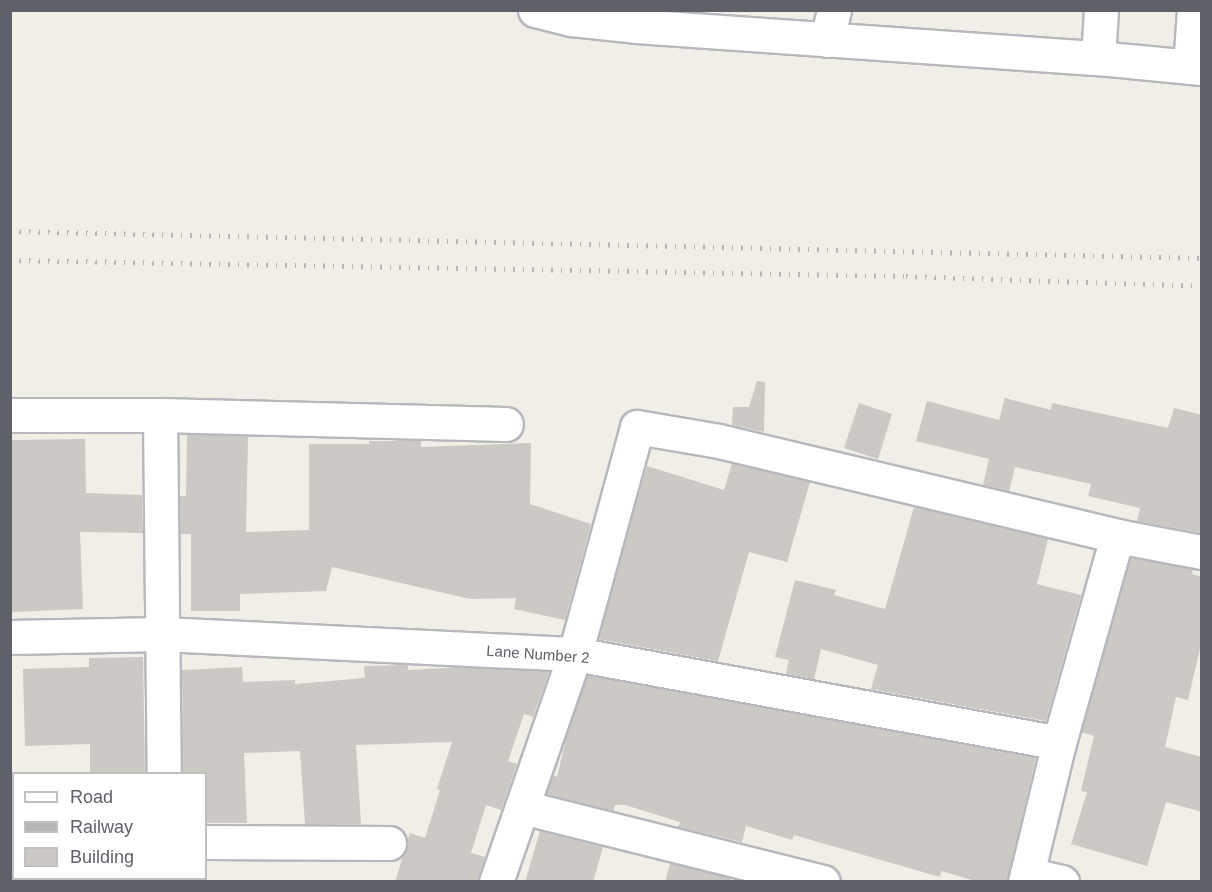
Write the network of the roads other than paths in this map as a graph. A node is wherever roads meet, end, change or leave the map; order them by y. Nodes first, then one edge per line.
1 (535, 10) edge
2 (1101, 10) edge
3 (1194, 10) edge
4 (744, 23) edge
5 (830, 25) edge
6 (1098, 58) junction
7 (1196, 68) edge
8 (10, 415) edge
9 (160, 415) junction
10 (506, 424) dead end
11 (1117, 536) junction
12 (1202, 552) edge
13 (163, 634) junction
14 (10, 636) edge
15 (575, 654) junction
16 (1059, 743) junction
17 (164, 772) edge
18 (522, 807) junction
19 (207, 842) edge
20 (389, 843) dead end
21 (1026, 878) edge
22 (496, 882) edge
23 (823, 882) edge
24 (1062, 882) edge

1 - 4 street
2 - 6 street
3 - 7 street
4 - 5 street
5 - 6 street
6 - 7 street
8 - 9 street
9 - 10 street
9 - 13 street
11 - 12 street
11 - 15 street
11 - 16 street
13 - 14 street, Lane Number 2
13 - 15 street, Lane Number 2
13 - 17 street
15 - 16 street, Lane Number 2
15 - 18 street
16 - 21 street
18 - 22 street
18 - 23 street
19 - 20 street
21 - 24 street

